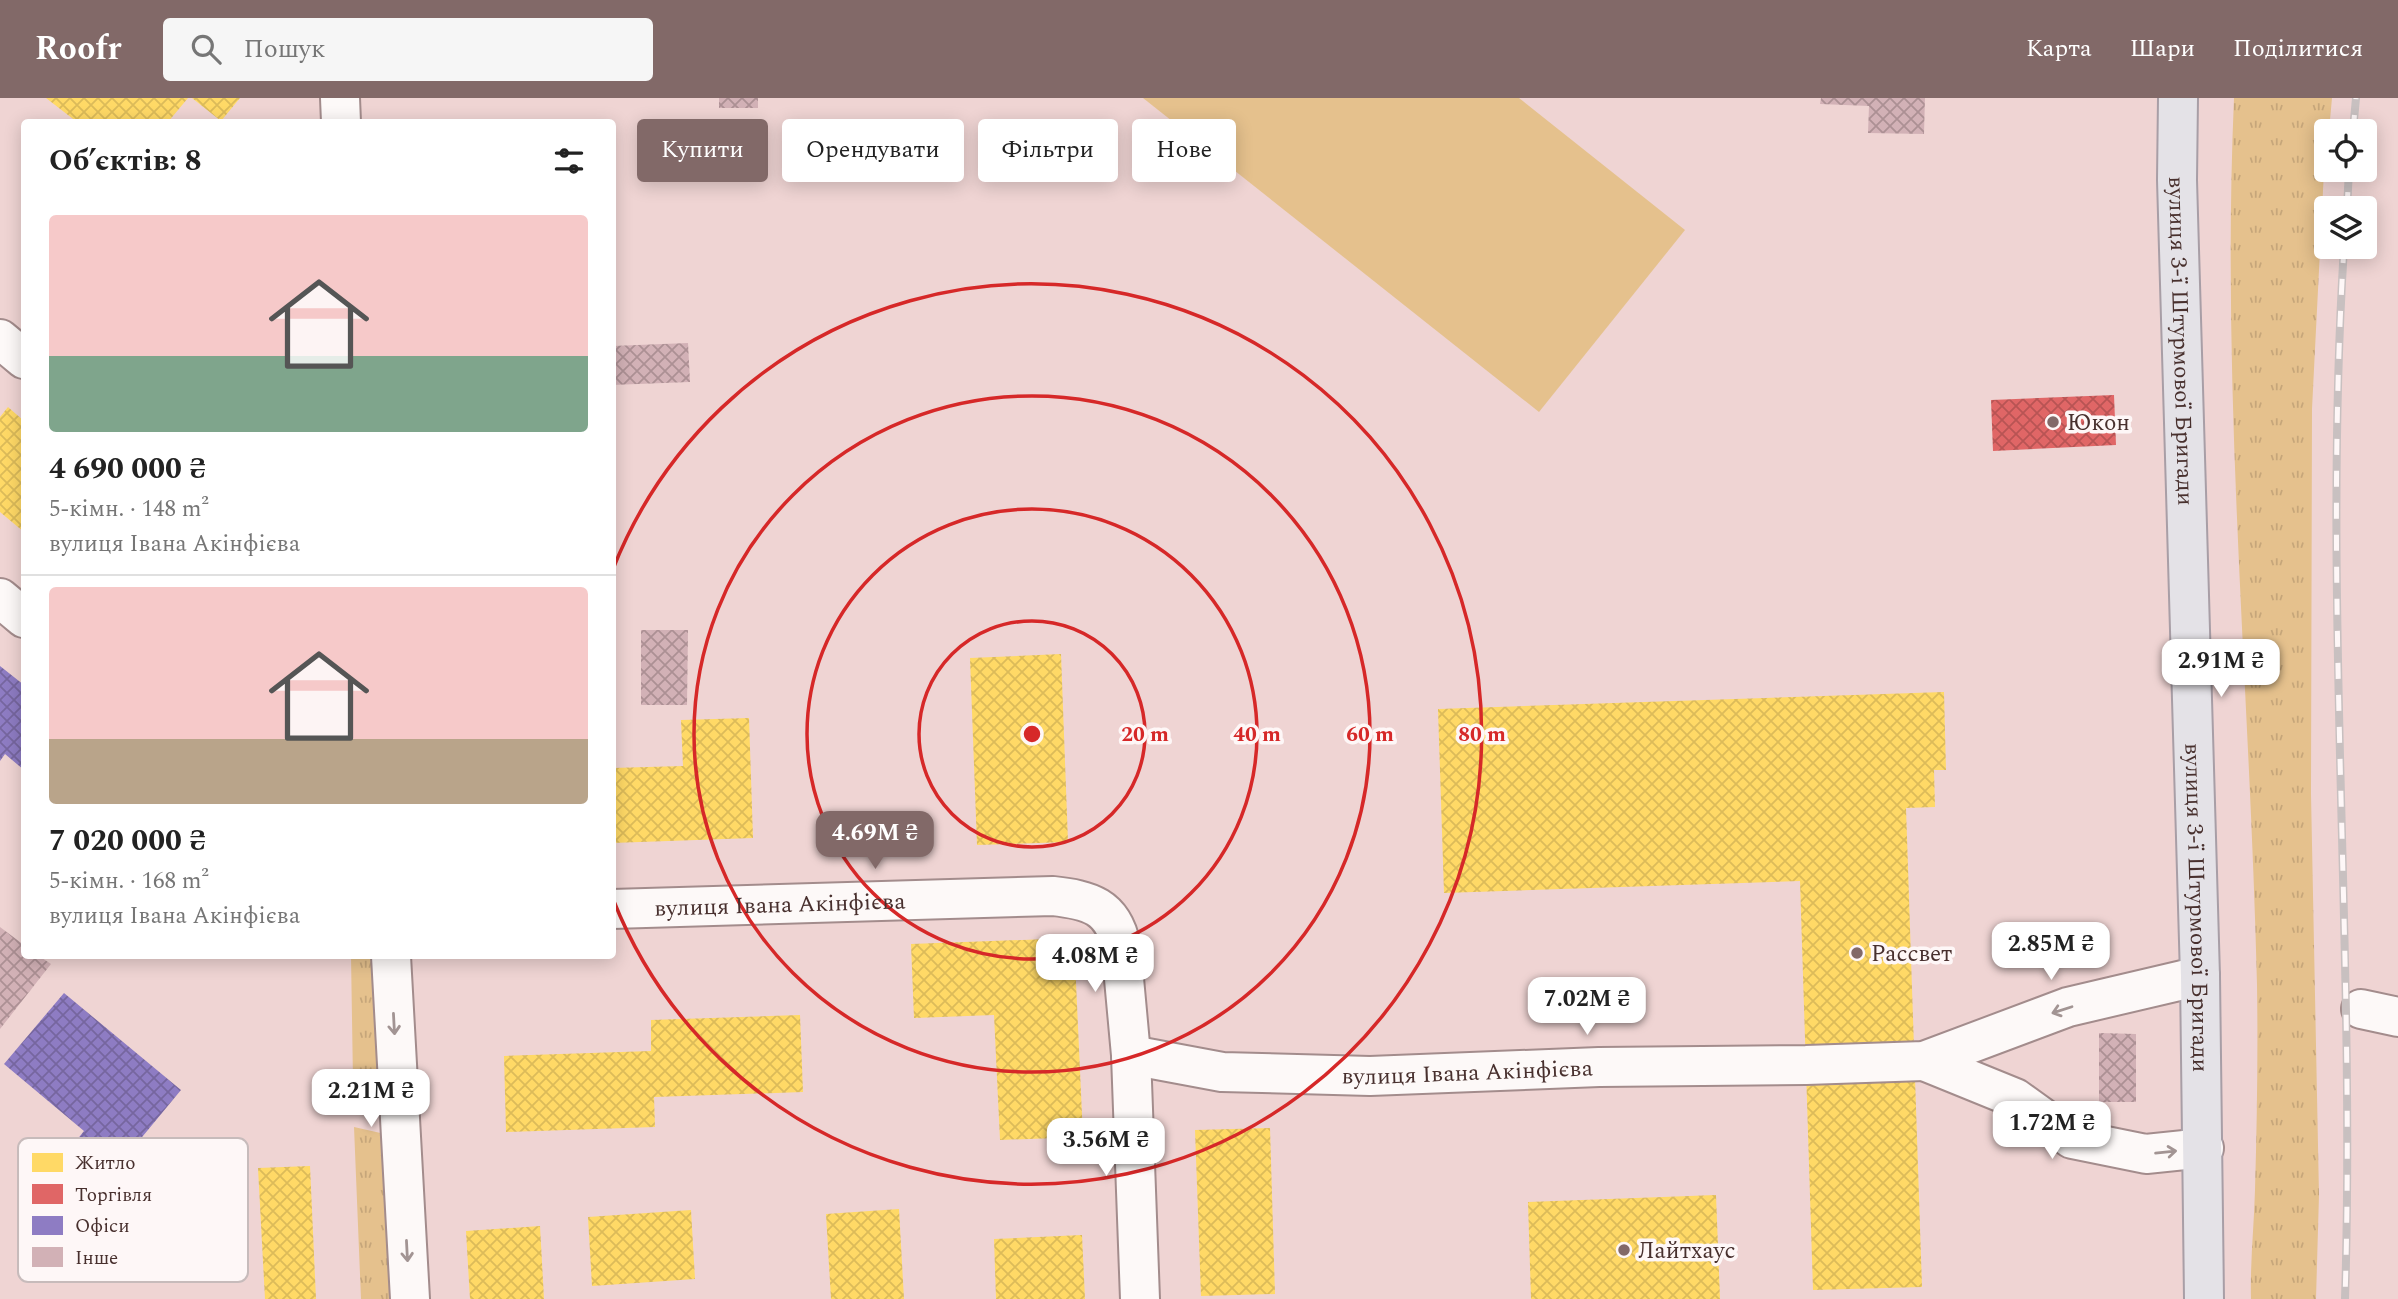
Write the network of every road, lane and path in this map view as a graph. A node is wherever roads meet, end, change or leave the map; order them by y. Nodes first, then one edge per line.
1 (340, 98) edge
2 (2178, 98) edge
3 (341, 119) edge
4 (0, 340) edge
5 (21, 357) edge
6 (0, 598) edge
7 (21, 616) edge
8 (616, 909) edge
9 (391, 959) edge
10 (2200, 976) junction
11 (2361, 1009) dead end
12 (2398, 1017) edge
13 (1130, 1055) junction
14 (1919, 1061) junction
15 (2204, 1148) junction
16 (410, 1299) edge
17 (1140, 1299) edge
18 (2204, 1299) edge

1 - 3 street
2 - 10 main road, вулиця 3-ї Штурмової Бригади
4 - 5 street
6 - 7 street
8 - 13 street, вулиця Івана Акінфієва
9 -> 16 street
10 -> 14 street
10 - 15 main road, вулиця 3-ї Штурмової Бригади
11 - 12 street
13 - 14 street, вулиця Івана Акінфієва
13 - 17 street
14 -> 15 street
15 - 18 main road, вулиця 3-ї Штурмової Бригади

